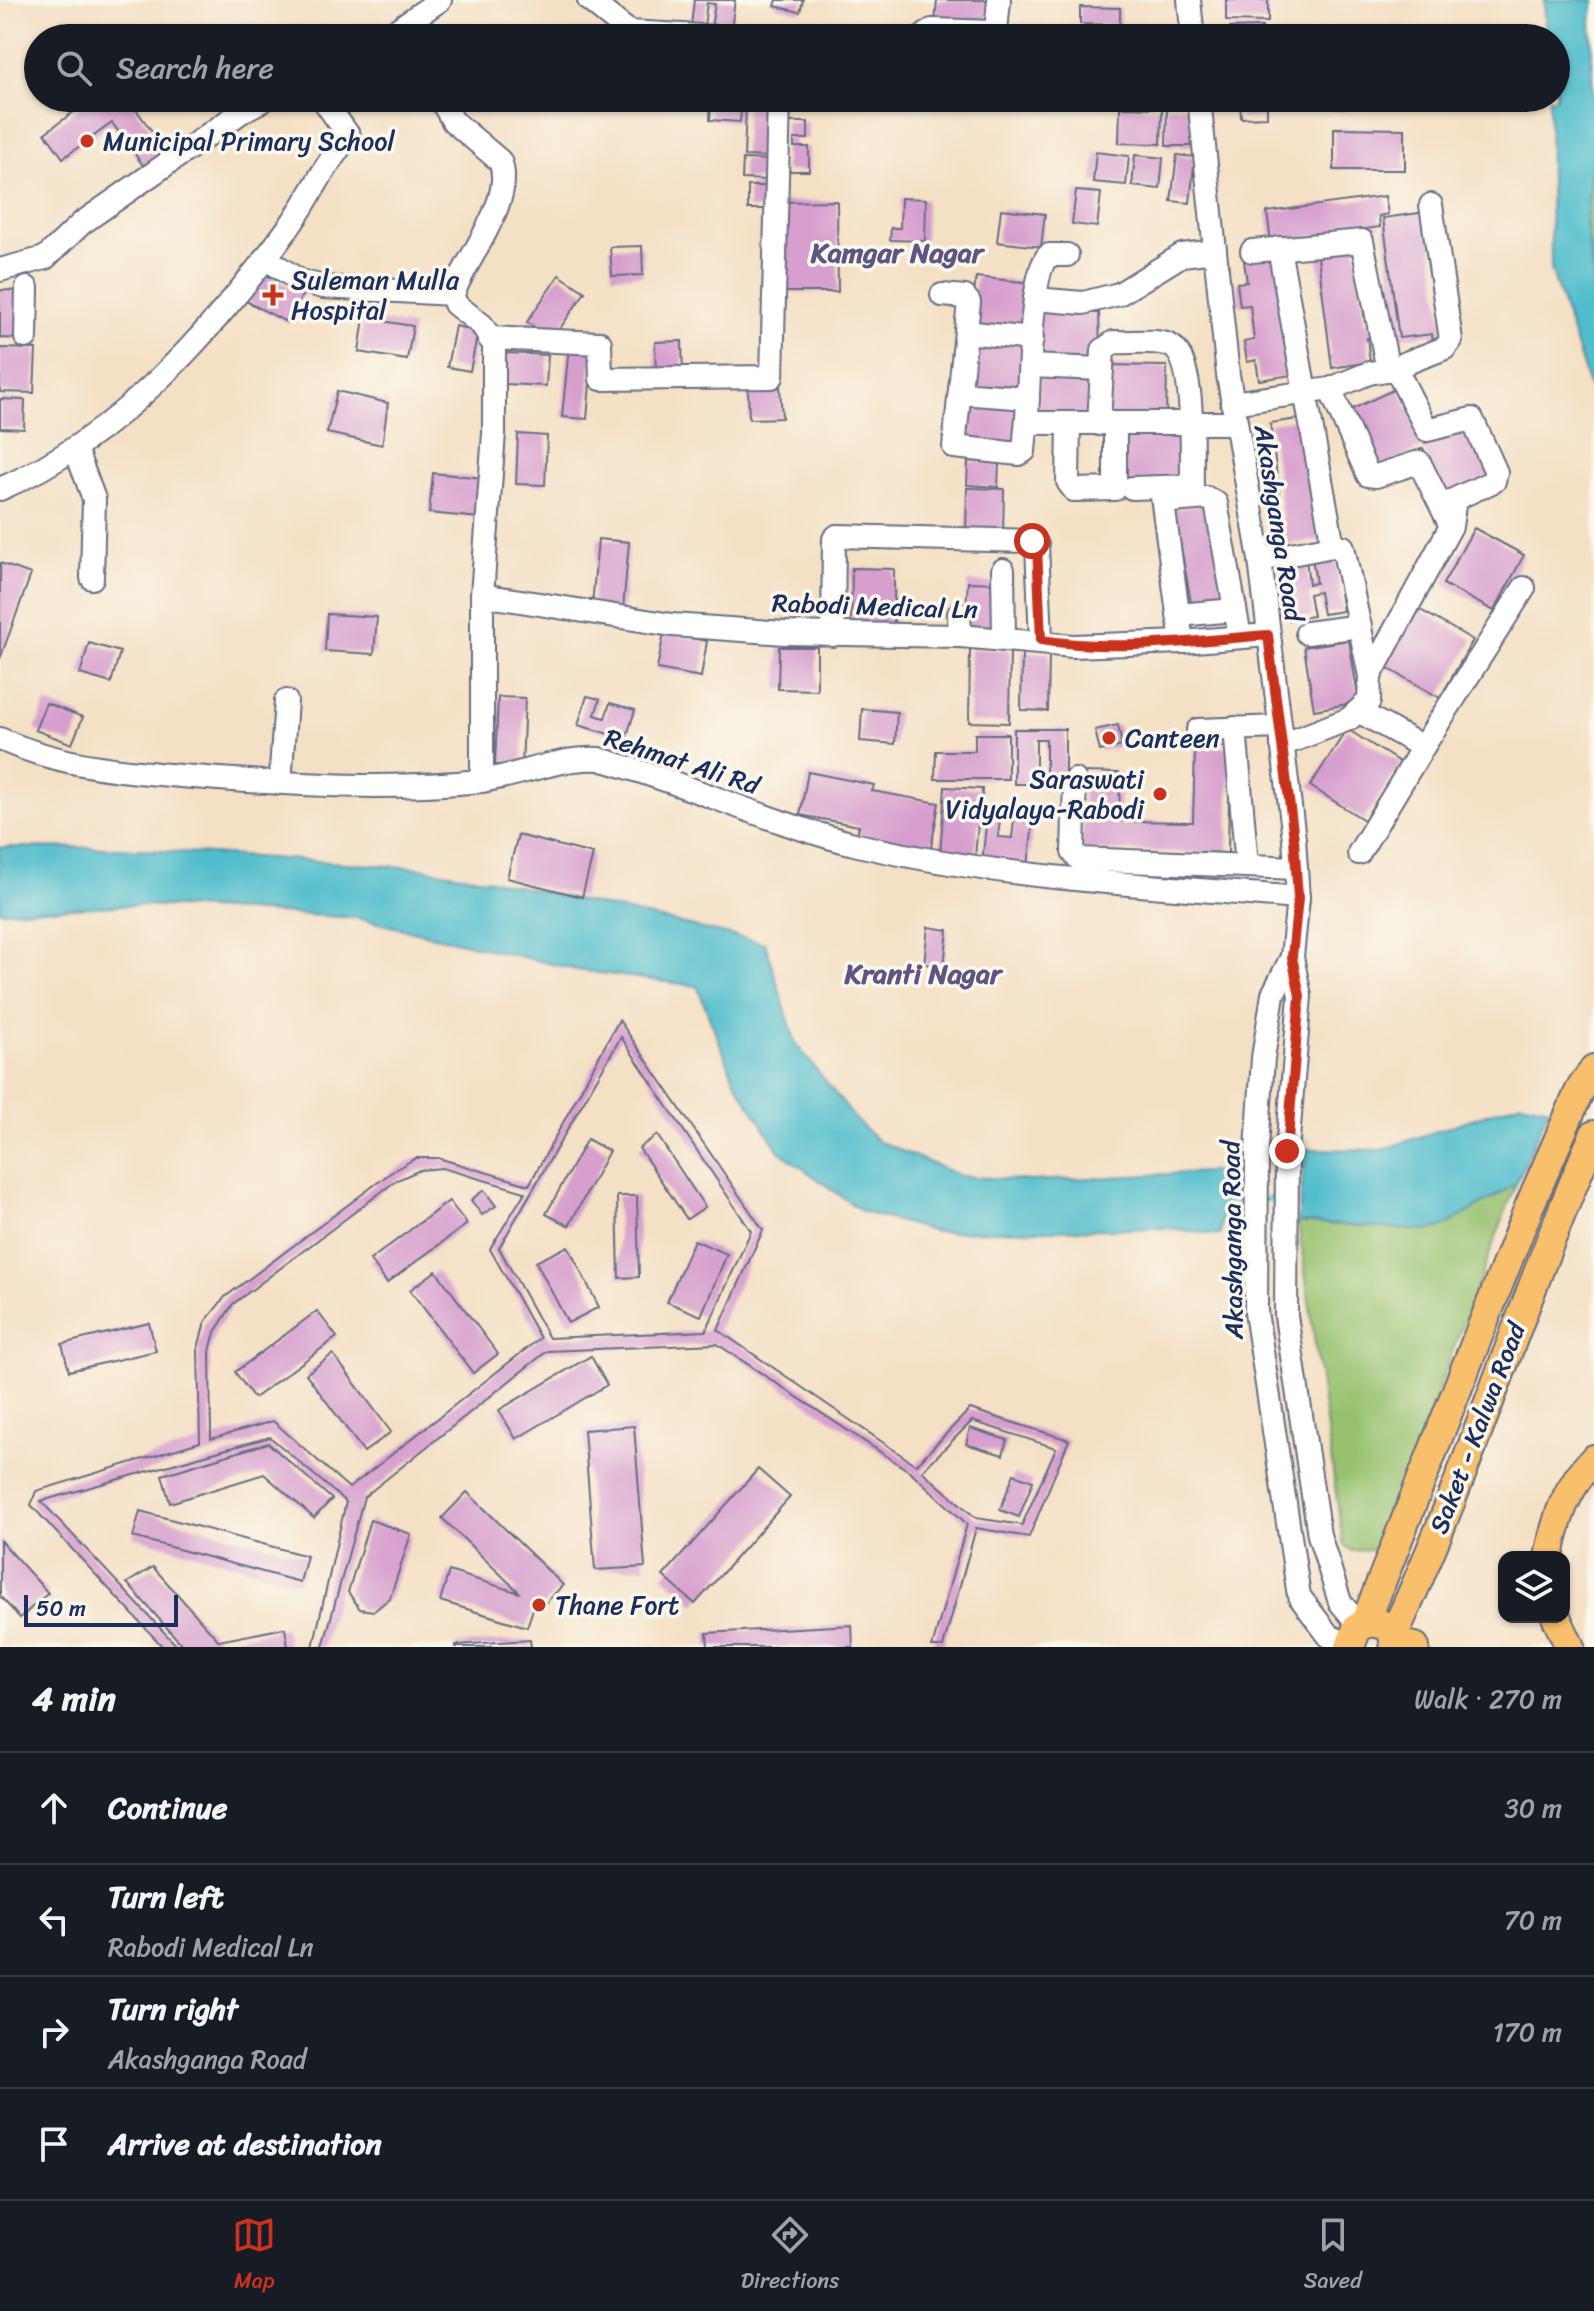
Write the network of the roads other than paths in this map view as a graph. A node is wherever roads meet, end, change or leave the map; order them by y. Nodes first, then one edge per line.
1 (440, 0) edge
2 (589, 0) edge
3 (999, 0) edge
4 (1189, 0) edge
5 (410, 24) edge
6 (619, 24) edge
7 (997, 24) edge
8 (1192, 24) edge
9 (241, 112) edge
10 (332, 112) edge
11 (448, 112) edge
12 (779, 112) edge
13 (1200, 112) edge
14 (1431, 205) dead end
15 (1279, 248) junction
16 (1215, 251) junction
17 (1252, 251) dead end
18 (1067, 255) dead end
19 (265, 258) junction
20 (0, 270) edge
21 (27, 288) dead end
22 (453, 294) junction
23 (942, 295) dead end
24 (1035, 299) junction
25 (966, 332) junction
26 (26, 337) dead end
27 (489, 338) junction
28 (1032, 339) junction
29 (1030, 366) junction
30 (1102, 369) junction
31 (1392, 369) junction
32 (1330, 389) junction
33 (960, 393) junction
34 (1306, 393) junction
35 (1028, 407) junction
36 (1234, 413) junction
37 (1069, 423) junction
38 (1107, 424) junction
39 (1190, 424) junction
40 (75, 448) junction
41 (1132, 488) dead end
42 (0, 489) edge
43 (1162, 495) junction
44 (1451, 526) junction
45 (1333, 546) junction
46 (1260, 560) junction
47 (1003, 570) dead end
48 (92, 578) dead end
49 (1524, 588) dead end
50 (482, 595) junction
51 (1235, 610) junction
52 (1178, 615) junction
53 (1360, 626) junction
54 (1307, 633) dead end
55 (833, 635) junction
56 (1268, 635) junction
57 (1240, 637) junction
58 (1004, 638) junction
59 (1041, 640) junction
60 (1182, 642) junction
61 (1370, 676) junction
62 (286, 701) dead end
63 (1358, 711) junction
64 (1235, 728) junction
65 (1198, 730) dead end
66 (1281, 736) junction
67 (0, 739) edge
68 (1423, 747) junction
69 (1075, 780) dead end
70 (482, 781) junction
71 (280, 783) junction
72 (1359, 853) dead end
73 (1247, 866) junction
74 (1296, 868) junction
75 (1298, 898) junction
76 (1292, 957) junction
77 (1587, 1080) edge
78 (1594, 1135) edge
79 (1594, 1459) edge
80 (1550, 1551) edge
81 (1559, 1623) edge
82 (1356, 1635) edge
83 (1399, 1643) edge
84 (1570, 1647) edge

1 - 5 street
2 - 6 street
3 - 7 street
4 - 8 street
9 - 20 street
10 - 19 street
11 - 22 street
12 - 27 street
13 - 16 street, Akashganga Road
14 - 31 street
15 - 17 street
15 - 31 street
15 - 34 street
16 - 24 street
16 - 36 street, Akashganga Road
18 - 24 street
19 - 22 street
19 - 40 street
21 - 26 street
22 - 27 street
23 - 25 street
24 - 28 street
25 - 28 street
25 - 33 street
27 - 50 street
28 - 29 street
29 - 30 street
29 - 35 street
30 - 38 street
30 - 39 street
31 - 32 street
31 - 44 street
32 - 34 street
32 - 44 street
33 - 35 street
33 - 35 street
34 - 36 street
34 - 45 street
35 - 37 street
36 - 39 street
36 - 46 street, Akashganga Road
37 - 38 street
37 - 38 street
38 - 39 street
39 - 43 street
40 - 42 street
40 - 48 street
41 - 43 street
43 - 51 street
43 - 52 street
44 - 61 street
45 - 46 street
45 - 53 street
46 - 56 street, Akashganga Road
47 - 58 street
49 - 68 street
50 - 55 street, Rabodi Medical Ln
50 - 70 street
51 - 52 street
51 - 57 street
52 - 60 street
53 - 54 street
53 - 61 street
55 - 58 street, Rabodi Medical Ln
55 - 59 street
56 - 57 street, Rabodi Medical Ln
56 - 66 street, Akashganga Road
57 - 60 street, Rabodi Medical Ln
58 - 59 street, Rabodi Medical Ln
59 - 60 street, Rabodi Medical Ln
61 - 63 street
62 - 71 street
63 - 66 street
63 - 68 street
64 - 65 street
64 - 66 street
64 - 73 street
66 - 74 street, Akashganga Road
67 - 71 street, Rehmat Ali Rd
68 - 72 street
69 - 73 street
70 - 71 street, Rehmat Ali Rd
70 - 75 street, Rehmat Ali Rd
73 - 74 street
74 - 75 street, Akashganga Road
75 - 76 street, Akashganga Road
76 - 82 street, Akashganga Road
76 - 82 street, Akashganga Road
77 - 82 main road, Saket - Kalwa Road
78 - 83 main road, Saket - Kalwa Road
79 - 80 main road
81 - 84 main road
82 - 83 main road

